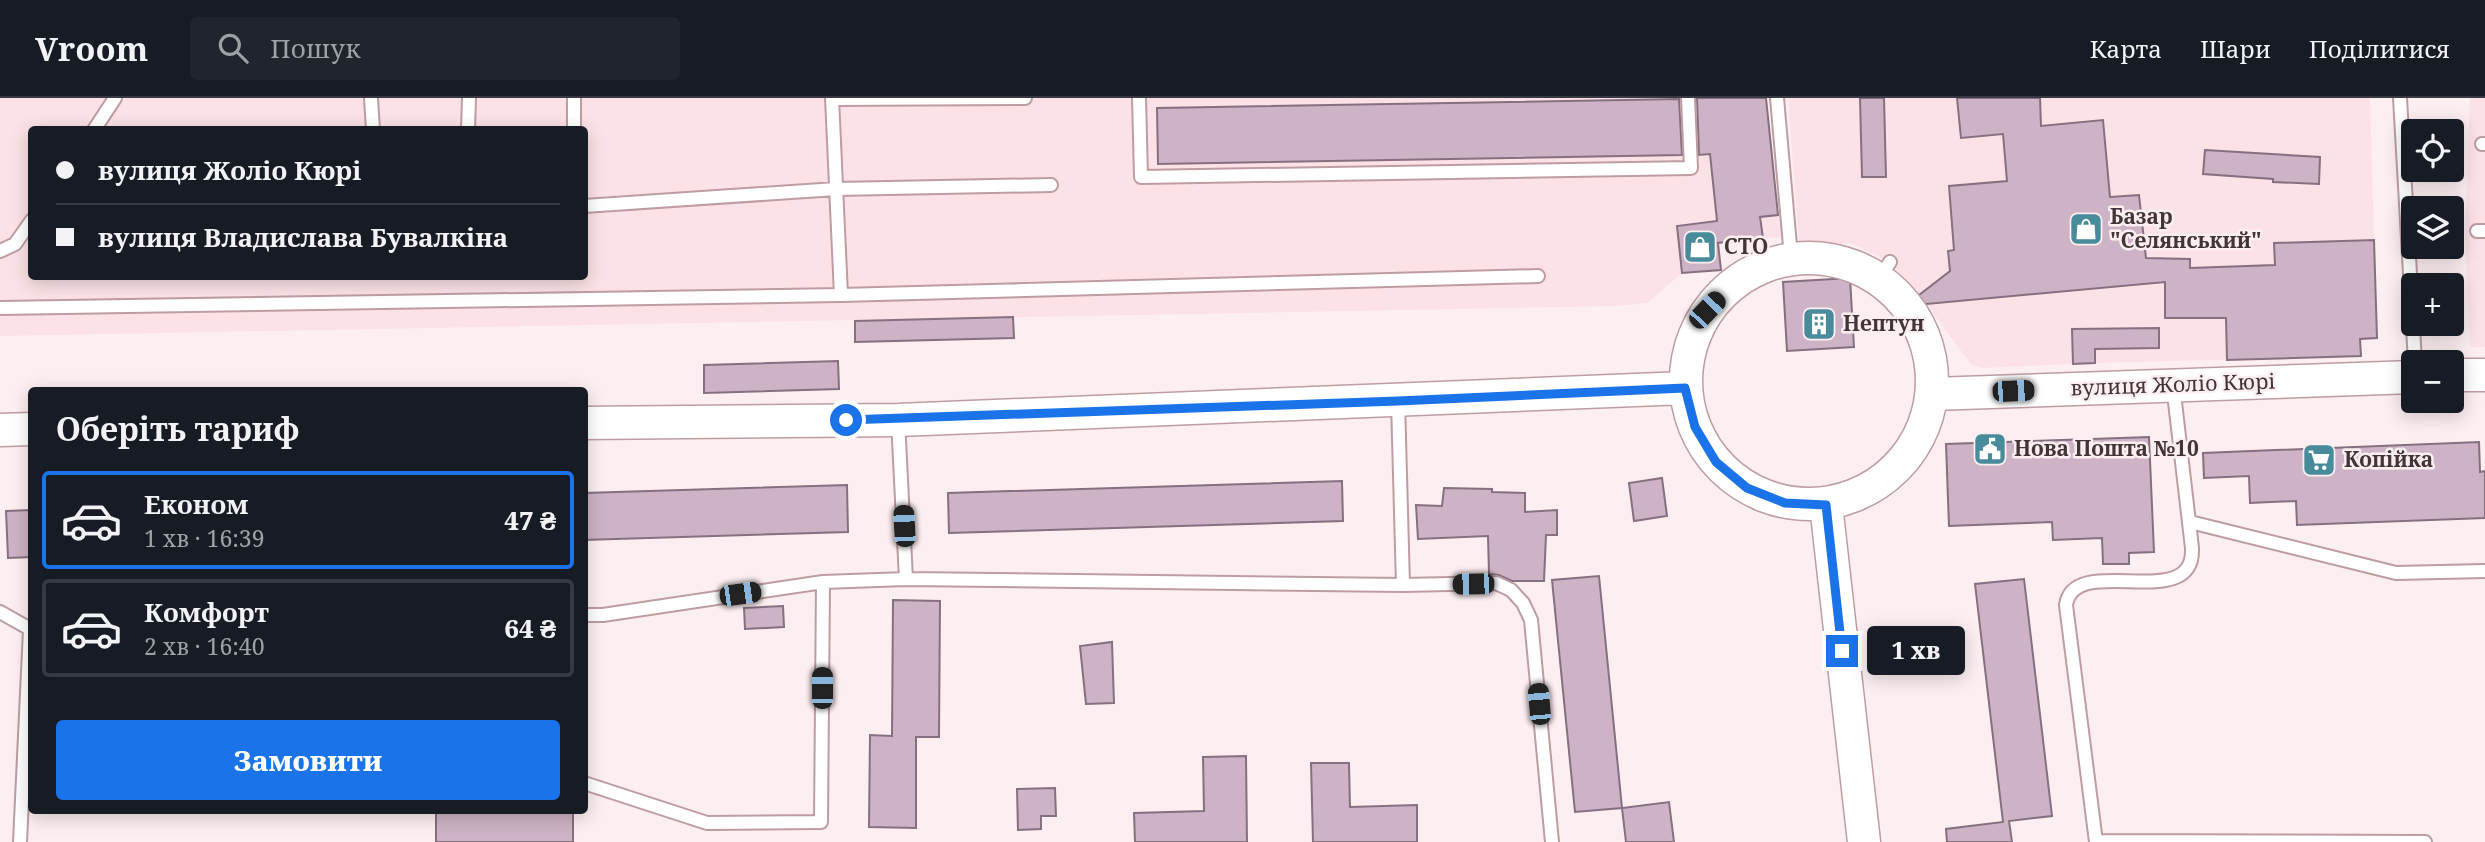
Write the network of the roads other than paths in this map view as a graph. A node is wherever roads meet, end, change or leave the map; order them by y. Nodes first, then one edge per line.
1 (116, 98) edge
2 (370, 98) edge
3 (469, 98) edge
4 (574, 98) edge
5 (1025, 98) edge
6 (1139, 98) edge
7 (1688, 98) edge
8 (1777, 98) edge
9 (2400, 98) edge
10 (832, 99) edge
11 (97, 126) edge
12 (373, 126) edge
13 (468, 126) edge
14 (574, 126) edge
15 (1051, 185) dead end
16 (836, 189) junction
17 (588, 206) edge
18 (28, 226) edge
19 (0, 251) edge
20 (1791, 257) junction
21 (1538, 276) dead end
22 (841, 295) junction
23 (0, 308) edge
24 (2415, 350) edge
25 (2485, 374) edge
26 (2464, 375) edge
27 (2401, 377) edge
28 (2173, 385) junction
29 (1685, 388) junction
30 (1933, 394) junction
31 (1398, 401) junction
32 (898, 420) junction
33 (588, 423) edge
34 (28, 429) edge
35 (0, 430) edge
36 (1826, 505) junction
37 (2190, 522) junction
38 (2485, 571) edge
39 (906, 579) junction
40 (823, 582) junction
41 (1403, 585) junction
42 (0, 612) edge
43 (588, 615) edge
44 (28, 628) edge
45 (28, 688) edge
46 (588, 784) edge
47 (2096, 841) edge
48 (20, 842) edge
49 (1552, 842) edge
50 (1864, 842) edge
51 (2425, 842) edge

1 - 11 lane
2 - 12 lane
3 - 13 lane
4 - 14 lane
5 - 10 lane
6 - 7 lane
8 - 20 lane
9 - 24 lane
10 - 16 lane
15 - 16 lane
16 - 17 lane
16 - 22 lane
18 - 19 lane
20 - 29 street
20 - 30 street
21 - 22 lane
22 - 23 lane
25 - 26 street
27 - 28 street, вулиця Жоліо Кюрі
28 - 30 street, вулиця Жоліо Кюрі
28 - 37 lane
29 - 31 street
29 - 36 street
30 - 36 street
31 - 32 street
31 - 41 lane
32 - 33 street
32 - 39 lane
34 - 35 street
36 - 50 street
37 - 38 lane
37 - 47 lane
39 - 40 lane
39 - 41 lane
40 - 43 lane
40 - 46 lane
41 - 49 lane
42 - 44 lane
45 - 48 lane
47 - 51 lane

